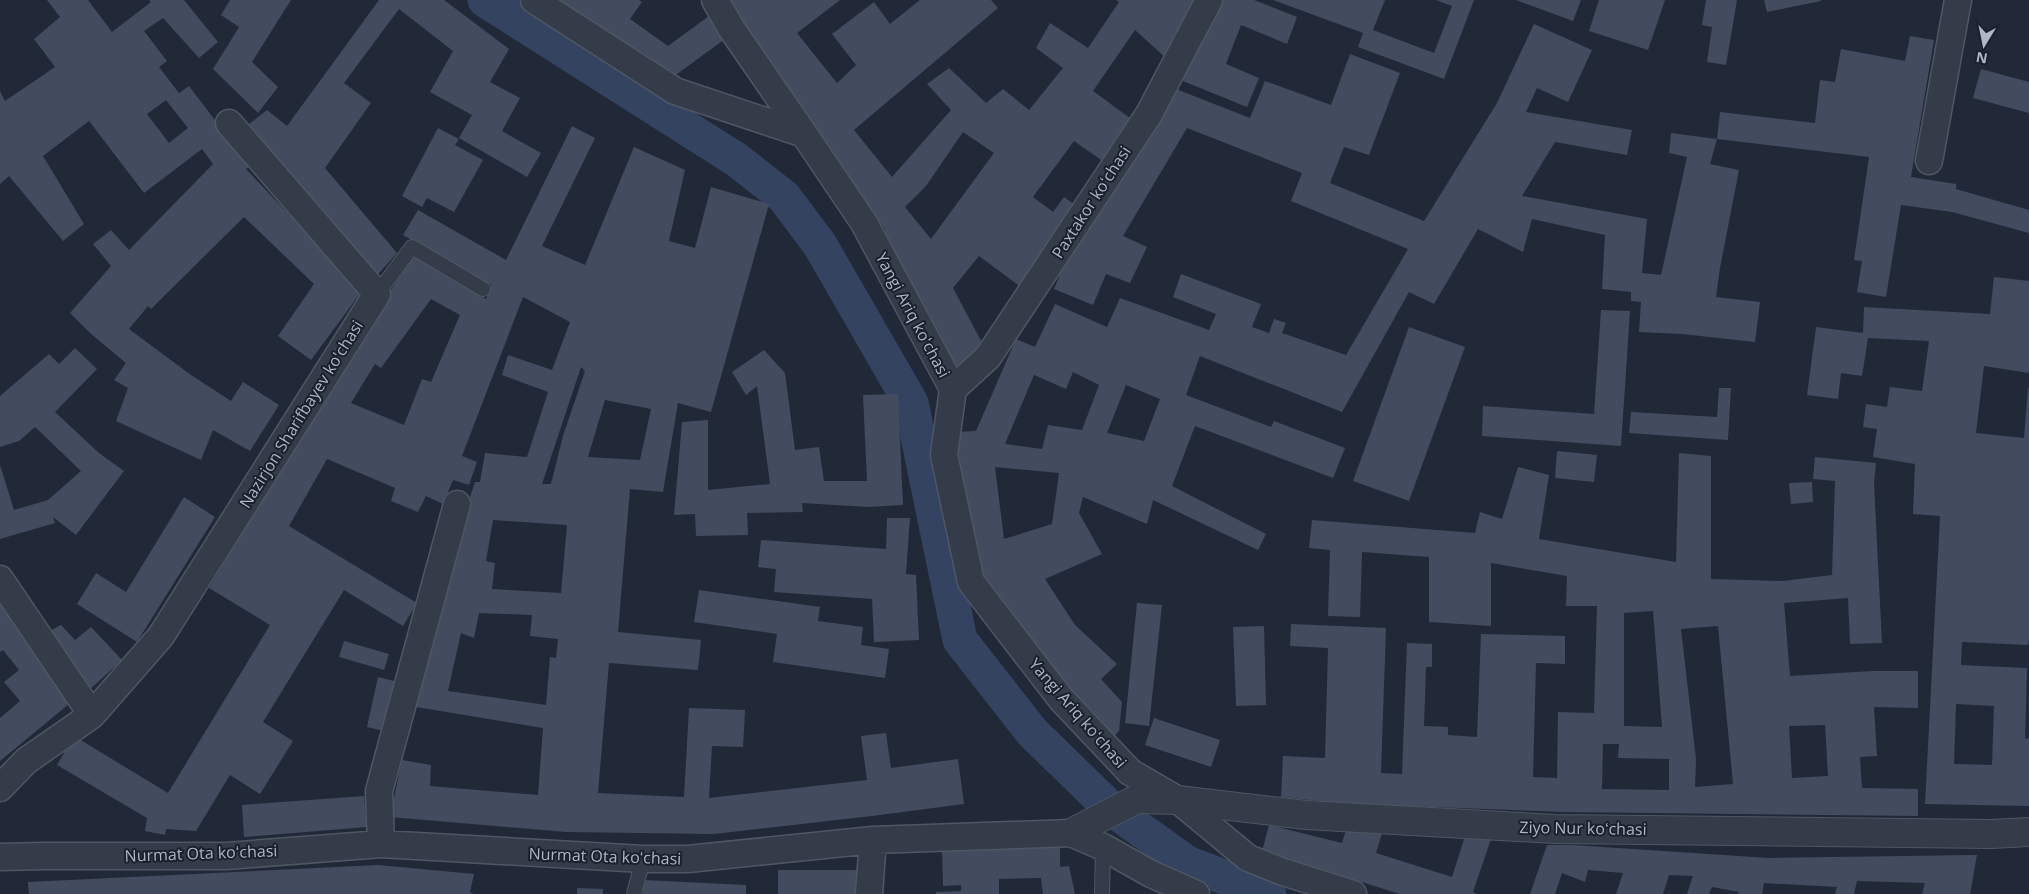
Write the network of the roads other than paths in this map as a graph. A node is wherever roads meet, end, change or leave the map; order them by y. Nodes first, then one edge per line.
1 (534, 0) edge
2 (715, 0) edge
3 (1209, 0) edge
4 (1958, 0) edge
5 (229, 123) dead end
6 (804, 134) junction
7 (1929, 161) dead end
8 (483, 289) dead end
9 (377, 294) junction
10 (953, 389) junction
11 (458, 504) dead end
12 (0, 578) edge
13 (92, 716) junction
14 (0, 788) edge
15 (1178, 800) junction
16 (2029, 832) edge
17 (1071, 833) junction
18 (873, 840) junction
19 (381, 844) junction
20 (1103, 847) junction
21 (0, 857) edge
22 (643, 860) junction
23 (634, 894) edge
24 (870, 894) edge
25 (1102, 894) edge
26 (1196, 894) edge
27 (1353, 894) edge

1 - 6 street
2 - 6 street, Yangi Ariq koʻchasi
3 - 10 street, Paxtakor koʻchasi
4 - 7 street
5 - 9 street
6 - 10 street, Yangi Ariq koʻchasi
8 - 9 lane
9 - 13 street, Nazirjon Sharifbayev ko'chasi
10 - 15 street, Yangi Ariq koʻchasi
11 - 19 street
12 - 13 street
13 - 14 street, Nazirjon Sharifbayev ko'chasi
15 - 16 street, Ziyo Nur koʻchasi
15 - 17 street, Ziyo Nur koʻchasi
15 - 27 street, Yangi Ariq koʻchasi
17 - 18 street, Nurmat Ota koʻchasi
17 - 20 street, Nurmat Ota koʻchasi
18 - 22 street, Nurmat Ota koʻchasi
18 - 24 street
19 - 21 street, Nurmat Ota koʻchasi
19 - 22 street, Nurmat Ota koʻchasi
20 - 25 lane
20 - 26 street, Nurmat Ota koʻchasi
22 - 23 lane

